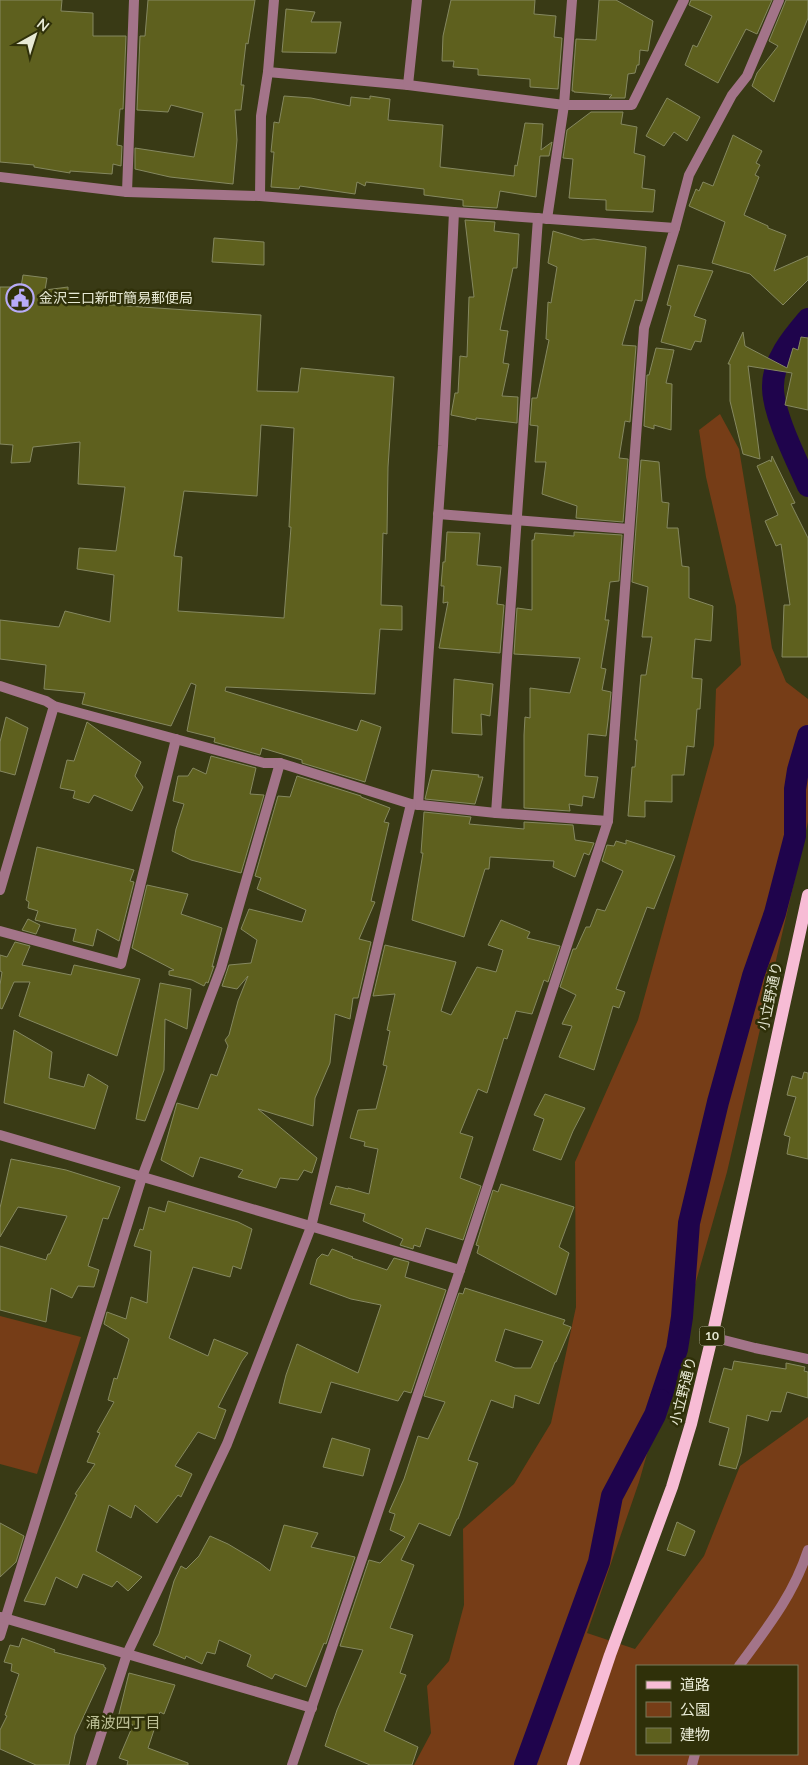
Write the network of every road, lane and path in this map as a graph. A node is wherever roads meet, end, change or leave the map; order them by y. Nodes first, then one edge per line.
1 (134, 0) edge
2 (274, 0) edge
3 (416, 0) edge
4 (572, 0) edge
5 (684, 0) edge
6 (779, 0) edge
7 (268, 72) junction
8 (408, 85) junction
9 (564, 105) junction
10 (0, 177) edge
11 (127, 192) junction
12 (260, 196) junction
13 (454, 212) junction
14 (542, 219) junction
15 (674, 228) junction
16 (438, 514) junction
17 (516, 521) junction
18 (629, 529) junction
19 (0, 686) edge
20 (54, 706) junction
21 (176, 739) junction
22 (280, 763) junction
23 (414, 804) junction
24 (496, 813) junction
25 (608, 821) junction
26 (0, 890) edge
27 (808, 895) edge
28 (0, 931) edge
29 (0, 1136) edge
30 (142, 1177) junction
31 (311, 1227) junction
32 (460, 1270) junction
33 (712, 1337) junction
34 (808, 1359) edge
35 (808, 1550) edge
36 (3, 1618) edge
37 (0, 1636) edge
38 (126, 1654) junction
39 (739, 1665) edge
40 (312, 1708) junction
41 (91, 1765) edge
42 (292, 1765) edge
43 (573, 1765) edge

1 - 11 street
2 - 7 street
3 - 8 street
4 - 9 street
5 - 9 street
6 - 15 street
7 - 8 street
7 - 12 street
8 - 9 street
9 - 14 street
10 - 11 street
11 - 12 street
12 - 13 street
13 - 14 street
13 - 16 street
14 - 15 street
14 - 17 street
15 - 18 street
16 - 17 street
16 - 23 street
17 - 18 street
17 - 24 street
18 - 25 street
19 - 20 street
20 - 21 street
20 - 26 street
21 - 22 street
21 - 28 street
22 - 23 street
22 - 30 street
23 - 24 street
23 - 31 street
24 - 25 street
25 - 32 street
27 - 33 main road, 小立野通り / 10
29 - 30 street
30 - 31 street
30 - 36 street
31 - 32 street
31 - 38 street
32 - 40 street
33 - 34 street
33 - 43 main road, 小立野通り / 10
35 - 39 street
36 - 37 street
36 - 38 street
38 - 40 street
38 - 41 street
40 - 42 street

